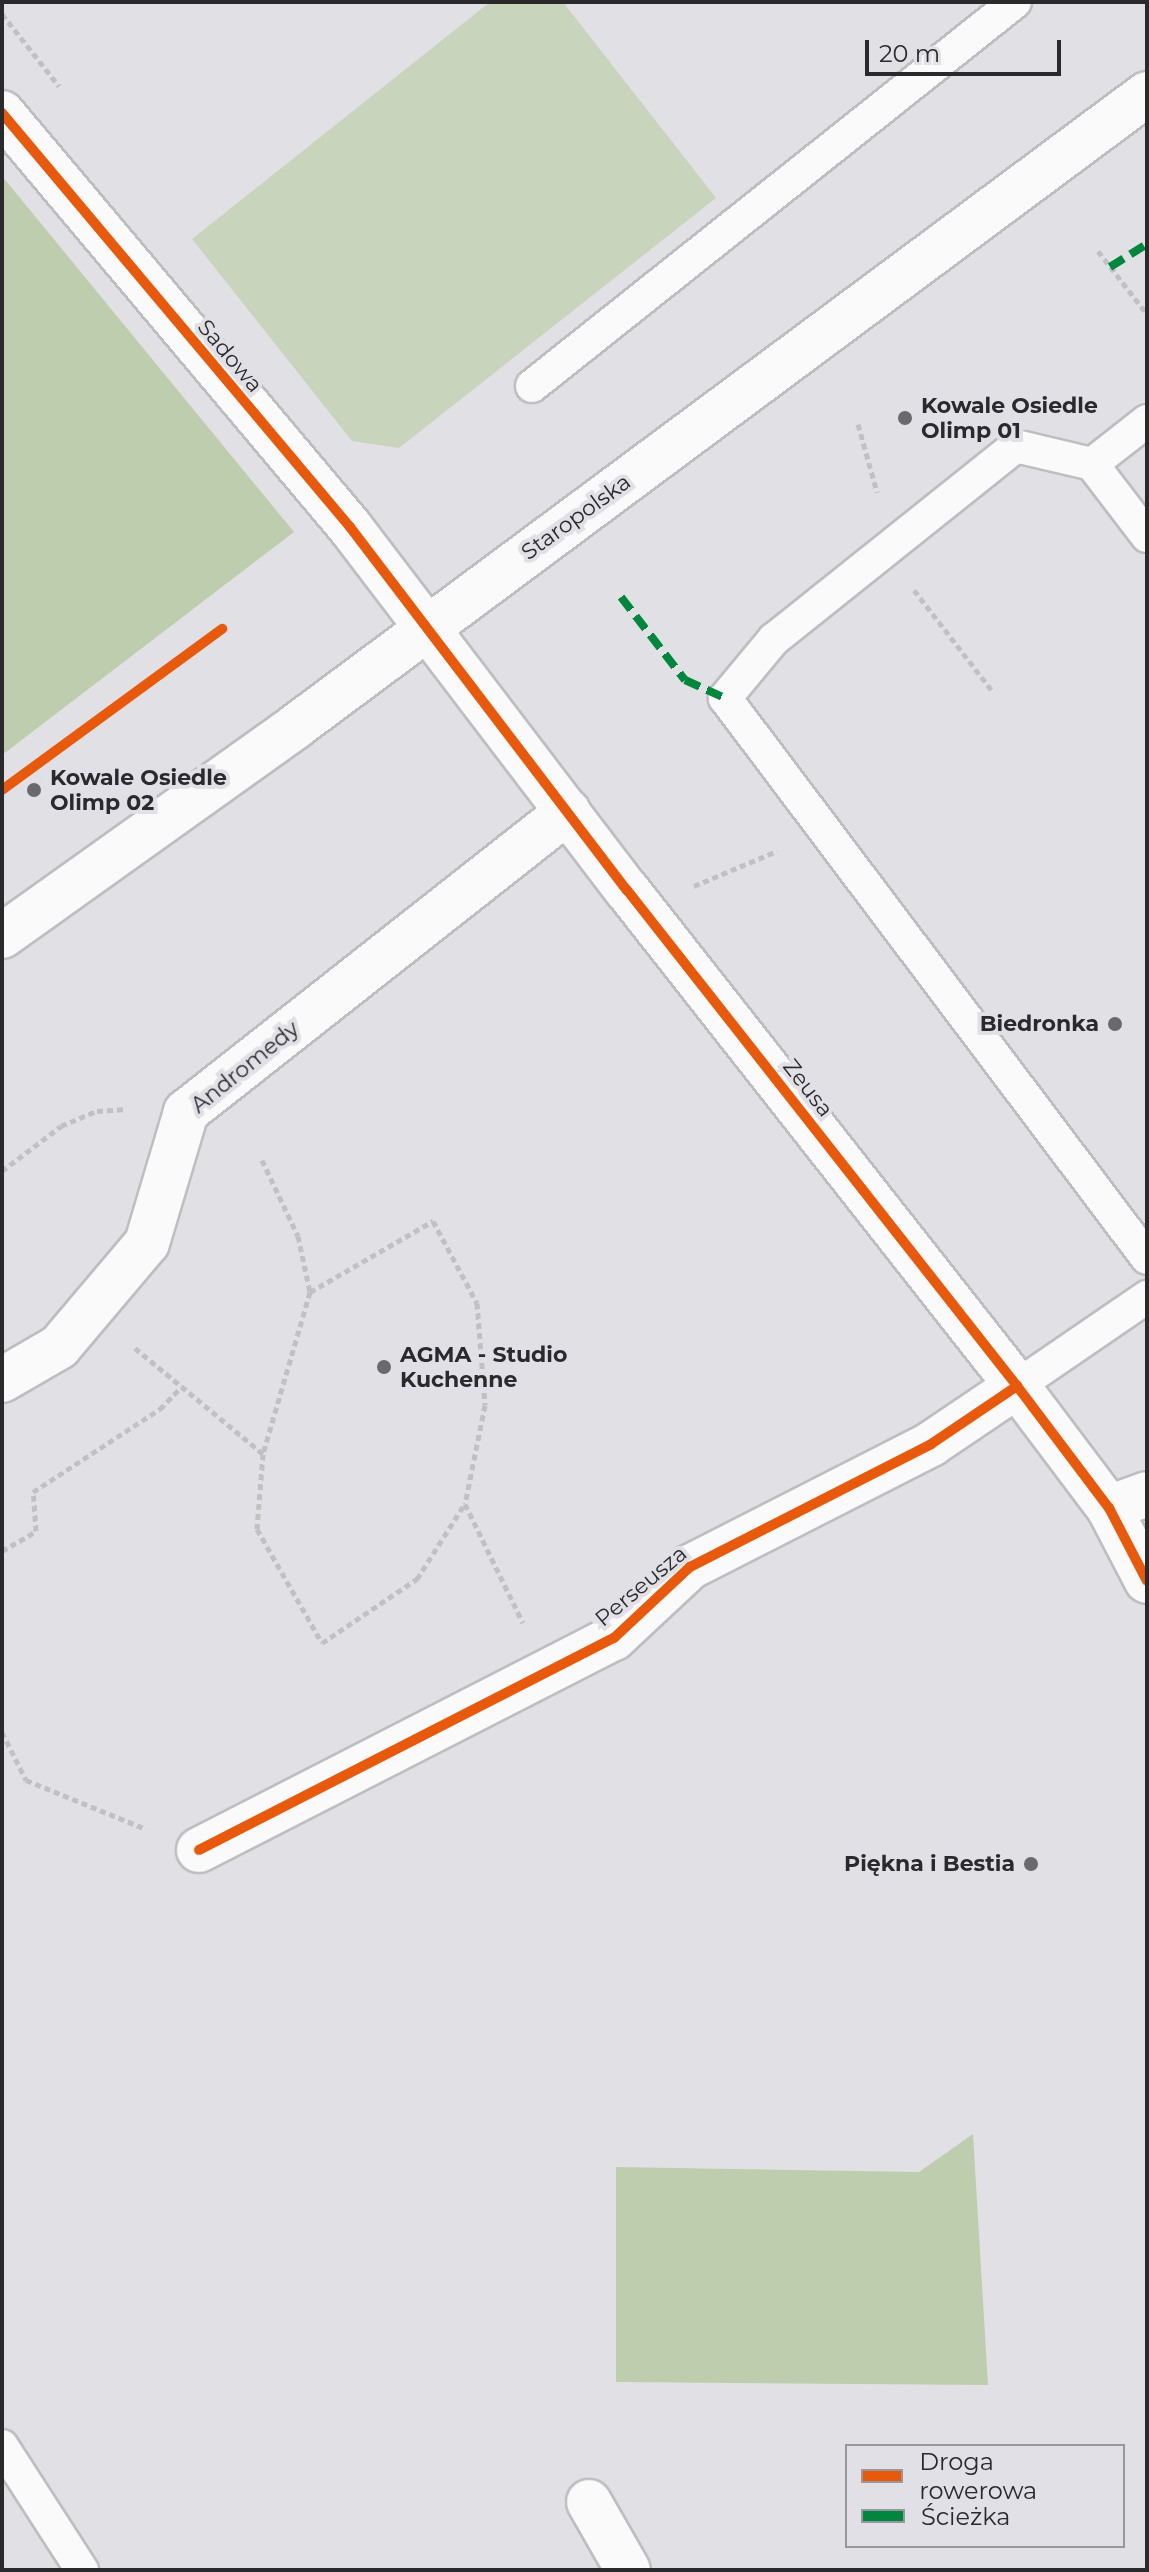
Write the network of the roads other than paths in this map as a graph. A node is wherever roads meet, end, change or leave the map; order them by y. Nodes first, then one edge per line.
1 (1015, 2) edge
2 (1147, 94) edge
3 (2, 113) edge
4 (532, 386) dead end
5 (1147, 421) edge
6 (1092, 464) junction
7 (1147, 536) edge
8 (426, 627) junction
9 (568, 811) junction
10 (2, 936) edge
11 (1147, 1258) edge
12 (1147, 1297) edge
13 (2, 1380) edge
14 (1017, 1386) junction
15 (1128, 1501) edge
16 (1147, 1581) edge
17 (199, 1850) road end
18 (2, 2446) edge
19 (589, 2502) dead end
20 (82, 2570) edge
21 (628, 2570) edge

1 - 4 lane
2 - 8 street, Staropolska
3 - 8 street, Sadowa
5 - 6 lane
6 - 7 lane
6 - 11 lane
8 - 9 street, Zeusa
8 - 10 street, Staropolska
9 - 13 street, Andromedy
9 - 14 street, Zeusa
12 - 14 lane
14 - 15 street, Zeusa
14 - 17 street, Perseusza
15 - 16 street, Zeusa
18 - 20 lane
19 - 21 street

